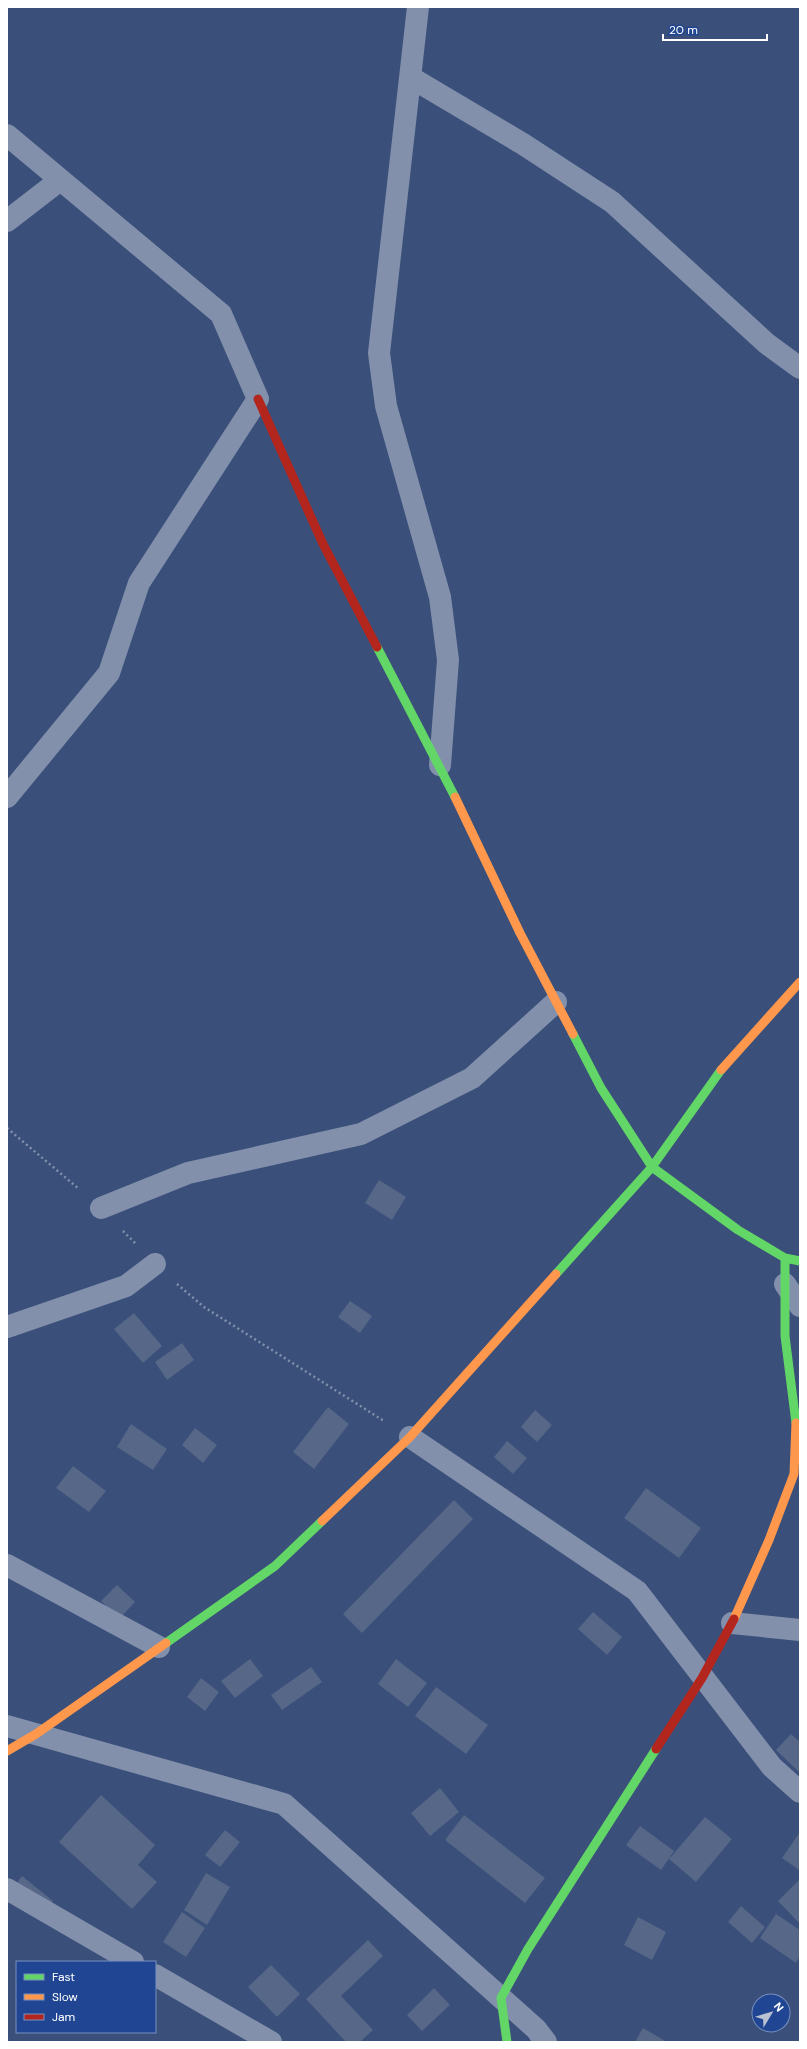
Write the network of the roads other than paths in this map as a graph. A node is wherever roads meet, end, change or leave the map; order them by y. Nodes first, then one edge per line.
1 (418, 7) edge
2 (410, 77) junction
3 (7, 135) edge
4 (60, 180) junction
5 (7, 221) edge
6 (800, 368) edge
7 (258, 399) junction
8 (440, 765) junction
9 (7, 797) edge
10 (800, 982) edge
11 (556, 1002) junction
12 (652, 1167) junction
13 (101, 1208) road end
14 (785, 1258) junction
15 (800, 1261) edge
16 (155, 1264) road end
17 (785, 1284) junction
18 (800, 1306) edge
19 (7, 1327) edge
20 (410, 1438) junction
21 (7, 1565) edge
22 (732, 1623) junction
23 (800, 1630) edge
24 (159, 1647) junction
25 (702, 1678) junction
26 (7, 1726) edge
27 (36, 1734) junction
28 (7, 1751) edge
29 (800, 1792) edge
30 (7, 1889) edge
31 (131, 1961) edge
32 (156, 1976) edge
33 (501, 1998) junction
34 (271, 2042) edge
35 (507, 2042) edge
36 (546, 2042) edge

1 - 2 street
2 - 6 street
2 - 8 street
3 - 4 street
4 - 5 street
4 - 7 street
7 - 8 street
7 - 9 street
8 - 11 street
10 - 12 street
11 - 12 street
11 - 13 street
12 - 14 street
12 - 20 street
14 - 15 street
14 - 17 street
16 - 19 street
17 - 18 street
17 - 22 street
20 - 24 street
20 - 25 street
21 - 24 street
22 - 23 street
22 - 25 street
24 - 27 street
25 - 29 street
25 - 33 street
26 - 27 street
27 - 28 street
27 - 33 street
30 - 31 street
32 - 34 street
33 - 35 street
33 - 36 street

